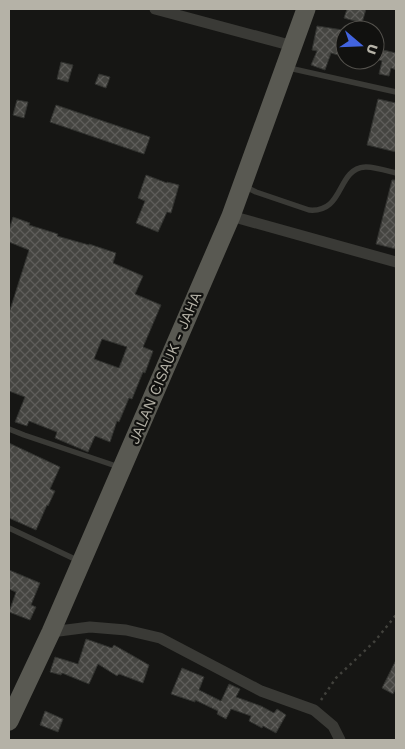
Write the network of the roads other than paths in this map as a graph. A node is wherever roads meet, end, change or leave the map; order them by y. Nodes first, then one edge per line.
1 (155, 9) edge
2 (306, 9) edge
3 (293, 46) junction
4 (285, 67) junction
5 (396, 92) edge
6 (396, 173) edge
7 (241, 185) junction
8 (231, 216) junction
9 (396, 262) edge
10 (9, 429) edge
11 (121, 468) junction
12 (9, 528) edge
13 (81, 562) junction
14 (51, 632) junction
15 (9, 721) edge
16 (340, 740) edge

1 - 3 street
2 - 3 main road, JALAN CISAUK - JAHA
3 - 4 main road, JALAN CISAUK - JAHA
4 - 5 lane
4 - 7 main road, JALAN CISAUK - JAHA
6 - 7 lane
7 - 8 main road, JALAN CISAUK - JAHA
8 - 9 street
8 - 11 main road, JALAN CISAUK - JAHA
10 - 11 lane
11 - 13 main road, JALAN CISAUK - JAHA
12 - 13 lane
13 - 14 main road, JALAN CISAUK - JAHA
14 - 15 main road, JALAN CISAUK - JAHA
14 - 16 street

